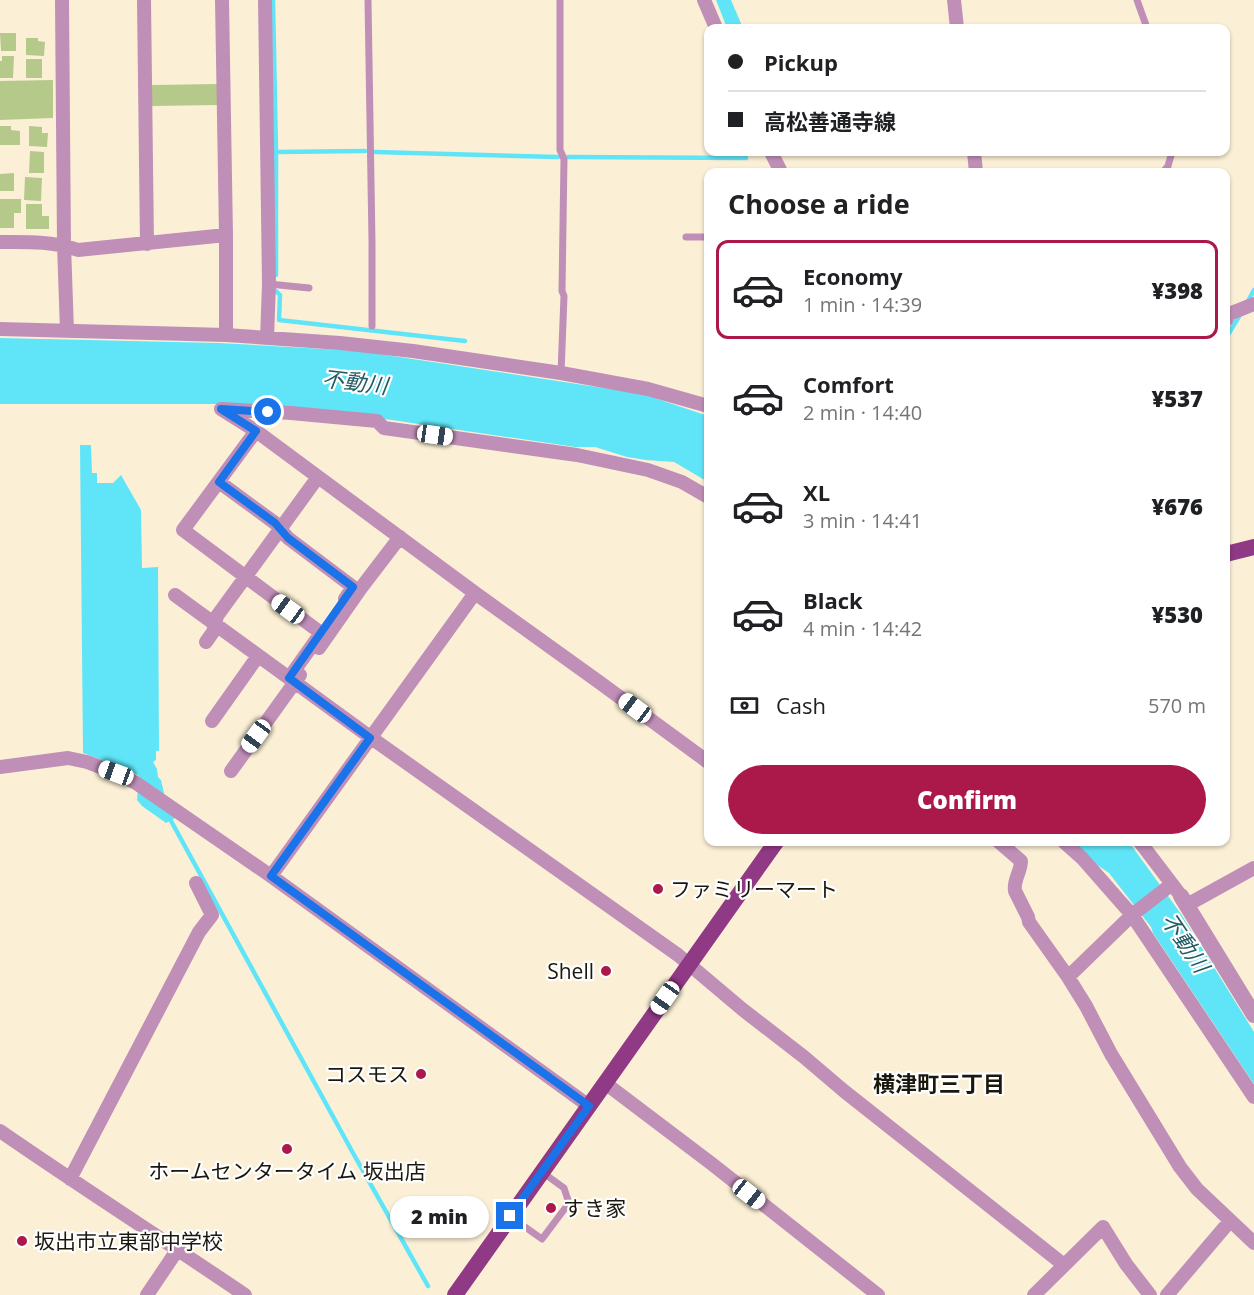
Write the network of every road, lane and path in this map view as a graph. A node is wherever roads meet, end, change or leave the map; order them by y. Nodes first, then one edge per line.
1 (62, 0) edge
2 (144, 0) edge
3 (222, 0) edge
4 (265, 0) edge
5 (368, 0) edge
6 (560, 0) edge
7 (704, 0) edge
8 (954, 0) edge
9 (1137, 0) edge
10 (714, 24) edge
11 (957, 24) edge
12 (1146, 24) edge
13 (226, 235) junction
14 (686, 237) dead end
15 (704, 237) edge
16 (0, 242) edge
17 (147, 244) junction
18 (64, 245) junction
19 (269, 284) junction
20 (309, 288) dead end
21 (372, 326) dead end
22 (0, 329) edge
23 (67, 331) junction
24 (226, 335) junction
25 (267, 338) junction
26 (561, 374) junction
27 (704, 405) edge
28 (256, 431) junction
29 (318, 477) junction
30 (219, 482) junction
31 (704, 495) edge
32 (280, 529) junction
33 (400, 537) junction
34 (1254, 547) edge
35 (1230, 553) edge
36 (246, 576) junction
37 (475, 593) junction
38 (175, 595) dead end
39 (215, 624) junction
40 (321, 633) junction
41 (206, 642) dead end
42 (258, 656) junction
43 (292, 680) junction
44 (212, 721) dead end
45 (370, 738) junction
46 (704, 759) edge
47 (0, 767) edge
48 (231, 771) dead end
49 (773, 846) edge
50 (1004, 846) edge
51 (1068, 846) edge
52 (1143, 846) edge
53 (1254, 868) edge
54 (271, 876) junction
55 (196, 883) dead end
56 (1177, 893) junction
57 (1135, 913) junction
58 (689, 964) junction
59 (1068, 977) junction
60 (1254, 1015) edge
61 (605, 1083) junction
62 (1254, 1097) edge
63 (589, 1106) junction
64 (0, 1131) edge
65 (542, 1172) junction
66 (70, 1179) junction
67 (510, 1216) junction
68 (1230, 1221) junction
69 (1254, 1243) edge
70 (178, 1249) junction
71 (1064, 1265) junction
72 (147, 1295) edge
73 (245, 1295) edge
74 (455, 1295) edge
75 (878, 1295) edge
76 (1034, 1295) edge
77 (1150, 1295) edge
78 (1167, 1295) edge

1 - 18 street
2 - 17 street
3 - 13 street
4 - 19 street
5 - 21 lane
6 - 26 lane
7 - 10 street
8 - 11 street
9 - 12 lane
13 - 17 street
13 - 24 street
14 - 15 lane
16 - 18 street
17 - 18 street
18 - 23 street
19 - 20 lane
19 - 25 street
22 - 23 street
23 - 24 street
24 - 25 street
25 - 26 street
26 - 27 street
28 - 29 street
28 - 30 street
28 - 31 street
29 - 32 street
29 - 33 street
30 - 32 street
30 - 36 street
32 - 36 street
32 - 40 street
33 - 37 street
33 - 43 street
34 - 35 main road
36 - 39 street
36 - 40 street
37 - 45 street
37 - 46 street
38 - 39 street
39 - 41 street
39 - 42 street
40 - 43 street
42 - 43 street
42 - 44 street
43 - 45 street
43 - 48 street
45 - 54 street
45 - 58 street
47 - 54 street
49 - 58 main road
50 - 59 street
51 - 57 street
52 - 56 street
53 - 56 street
54 - 63 street
55 - 66 street
56 - 57 street
56 - 60 street
57 - 59 street
57 - 62 street
58 - 61 main road
58 - 71 street
59 - 68 street
61 - 63 main road
61 - 75 street
63 - 65 main road
64 - 66 street
65 - 67 main road
65 - 67 lane
66 - 70 street
67 - 74 main road
68 - 69 street
68 - 78 street
70 - 72 street
70 - 73 street
71 - 76 street
71 - 77 street

